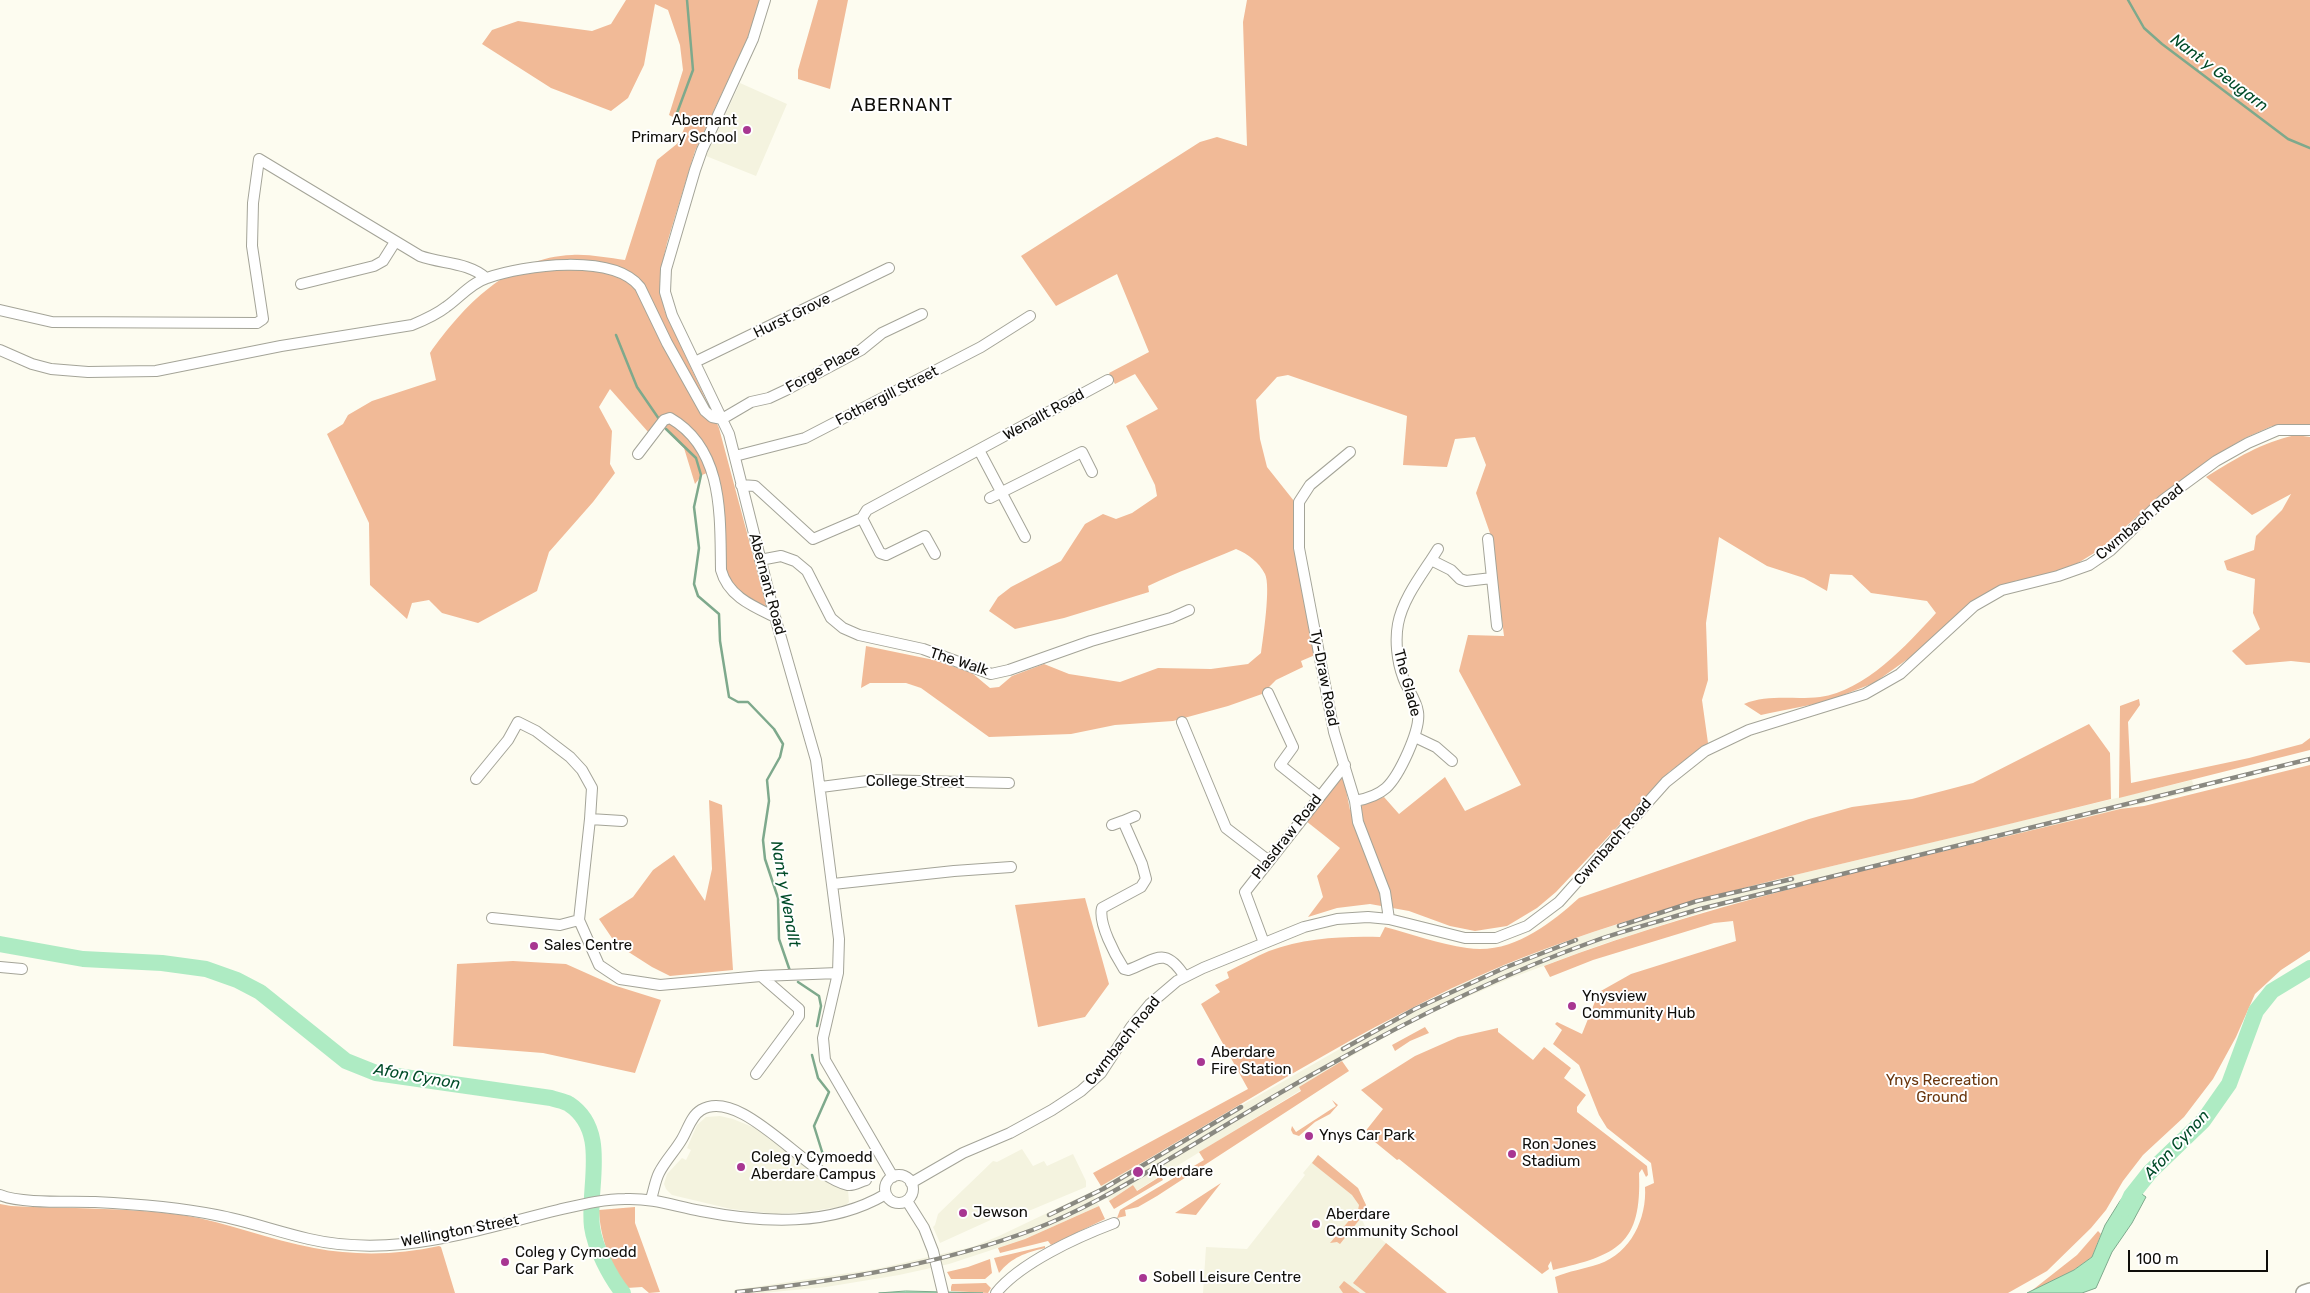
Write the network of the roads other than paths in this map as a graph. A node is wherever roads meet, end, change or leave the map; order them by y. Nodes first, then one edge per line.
1 (765, 0) edge
2 (395, 242) junction
3 (889, 268) dead end
4 (486, 278) junction
5 (301, 284) dead end
6 (0, 310) edge
7 (922, 314) dead end
8 (1030, 316) dead end
9 (0, 350) edge
10 (694, 362) junction
11 (1108, 380) dead end
12 (722, 419) junction
13 (2310, 430) edge
14 (979, 450) junction
15 (1350, 452) dead end
16 (638, 454) dead end
17 (735, 456) junction
18 (1092, 472) dead end
19 (741, 485) junction
20 (1002, 492) junction
21 (990, 498) dead end
22 (862, 518) junction
23 (1025, 537) dead end
24 (1488, 539) dead end
25 (1438, 549) dead end
26 (935, 554) dead end
27 (760, 560) junction
28 (1431, 560) junction
29 (1492, 578) junction
30 (1189, 610) dead end
31 (775, 617) junction
32 (1498, 626) dead end
33 (1268, 693) dead end
34 (1182, 722) dead end
35 (1414, 737) junction
36 (1452, 761) dead end
37 (1345, 765) junction
38 (476, 779) dead end
39 (1009, 783) dead end
40 (821, 786) junction
41 (1319, 796) junction
42 (1354, 801) junction
43 (1135, 816) dead end
44 (590, 820) junction
45 (622, 821) dead end
46 (1123, 821) junction
47 (1112, 825) dead end
48 (1269, 860) junction
49 (1011, 867) dead end
50 (833, 884) junction
51 (492, 918) dead end
52 (1389, 919) junction
53 (579, 920) junction
54 (1264, 943) junction
55 (0, 966) edge
56 (22, 969) dead end
57 (838, 973) junction
58 (762, 976) junction
59 (1185, 977) junction
60 (756, 1074) dead end
61 (893, 1177) junction
62 (866, 1180) dead end
63 (911, 1183) junction
64 (886, 1194) junction
65 (0, 1195) edge
66 (651, 1199) junction
67 (906, 1201) junction
68 (1114, 1223) dead end
69 (2310, 1291) edge
70 (942, 1292) edge
71 (996, 1293) edge
72 (2304, 1293) edge

1 - 10 street, Abernant Road
2 - 4 street
2 - 5 street
2 - 6 street
3 - 10 street, Hurst Grove
4 - 9 street
4 - 12 street
7 - 12 street, Forge Place
8 - 17 street, Fothergill Street
10 - 12 street, Abernant Road
11 - 14 street, Wenallt Road
12 - 17 street, Abernant Road
13 - 52 street, Cwmbach Road
14 - 20 street
14 - 22 street, Wenallt Road
15 - 37 street, Ty-Draw Road
16 - 31 street
17 - 19 street, Abernant Road
18 - 20 street
19 - 22 street, Wenallt Road
19 - 27 street, Abernant Road
20 - 21 street
20 - 23 street
22 - 26 street
24 - 29 street
25 - 28 street, The Glade
27 - 30 street, The Walk
27 - 31 street, Abernant Road
28 - 29 street
28 - 35 street, The Glade
29 - 32 street
31 - 40 street, Abernant Road
33 - 41 street
34 - 48 street
35 - 36 street, The Glade
35 - 42 street, The Glade
37 - 41 street, Plasdraw Road
37 - 42 street, Ty-Draw Road
38 - 44 street
39 - 40 street, College Street
40 - 50 street, Abernant Road
41 - 48 street, Plasdraw Road
42 - 52 street, Ty-Draw Road
43 - 46 street
44 - 45 street
44 - 53 street
46 - 47 street
46 - 59 street
48 - 54 street, Plasdraw Road
49 - 50 street
50 - 57 street, Abernant Road
51 - 53 street
52 - 54 street, Cwmbach Road
53 - 58 street
54 - 59 street, Cwmbach Road
55 - 56 street
57 - 58 street
57 - 61 street, Abernant Road
58 - 60 street
59 - 63 street, Cwmbach Road
61 - 63 street
61 - 64 street
62 - 66 street
63 - 67 street
64 - 66 street, Wellington Street
64 - 67 street
65 - 66 street, Wellington Street
67 - 70 street
68 - 71 street
69 - 72 main road

